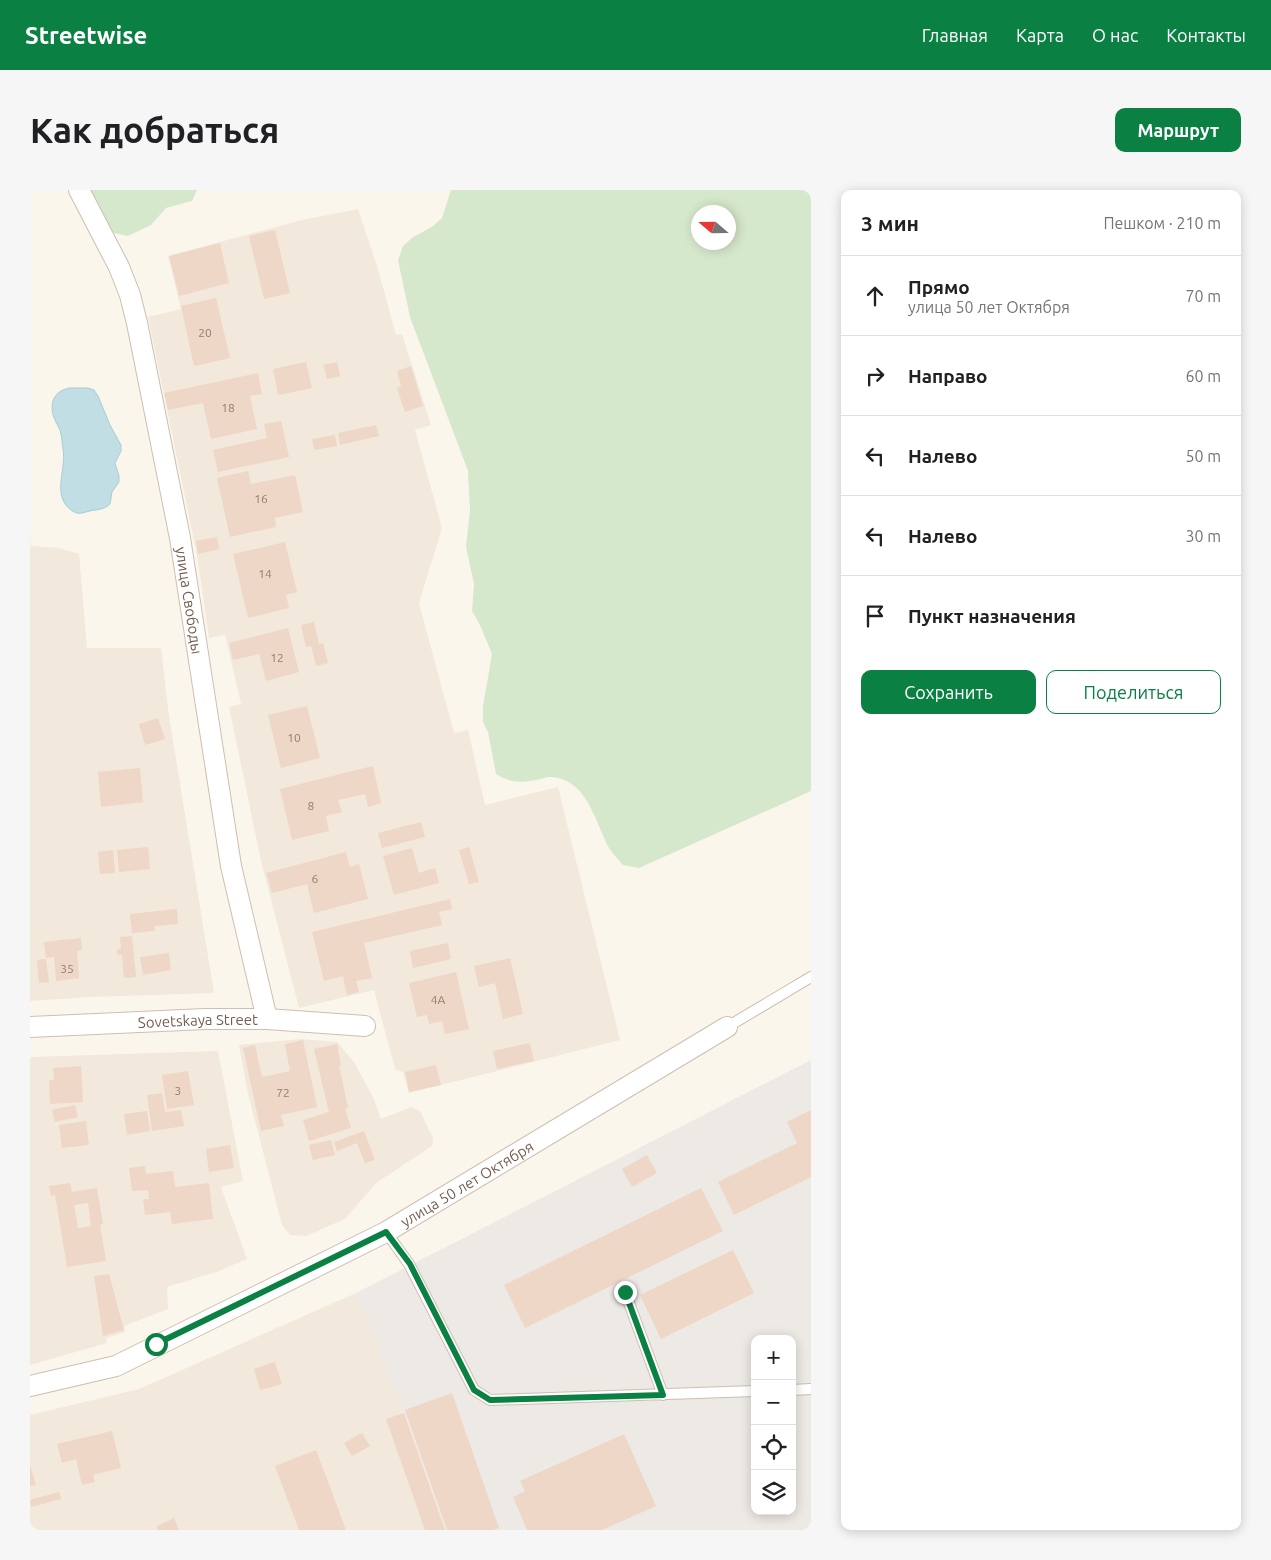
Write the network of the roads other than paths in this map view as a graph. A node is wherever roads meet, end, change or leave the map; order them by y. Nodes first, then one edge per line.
1 (79, 190) edge
2 (811, 977) edge
3 (267, 1019) junction
4 (365, 1026) dead end
5 (30, 1027) edge
6 (726, 1027) joint
7 (386, 1232) junction
8 (625, 1292) dead end
9 (30, 1386) edge
10 (811, 1389) edge
11 (796, 1390) edge
12 (751, 1391) edge
13 (663, 1395) junction

1 - 3 street, улица Свободы
2 - 6 lane
3 - 4 street, Sovetskaya Street
3 - 5 street, Sovetskaya Street
6 - 7 street, улица 50 лет Октября
7 - 9 street, улица 50 лет Октября
7 - 13 lane
8 - 13 lane
10 - 11 lane
12 - 13 lane

